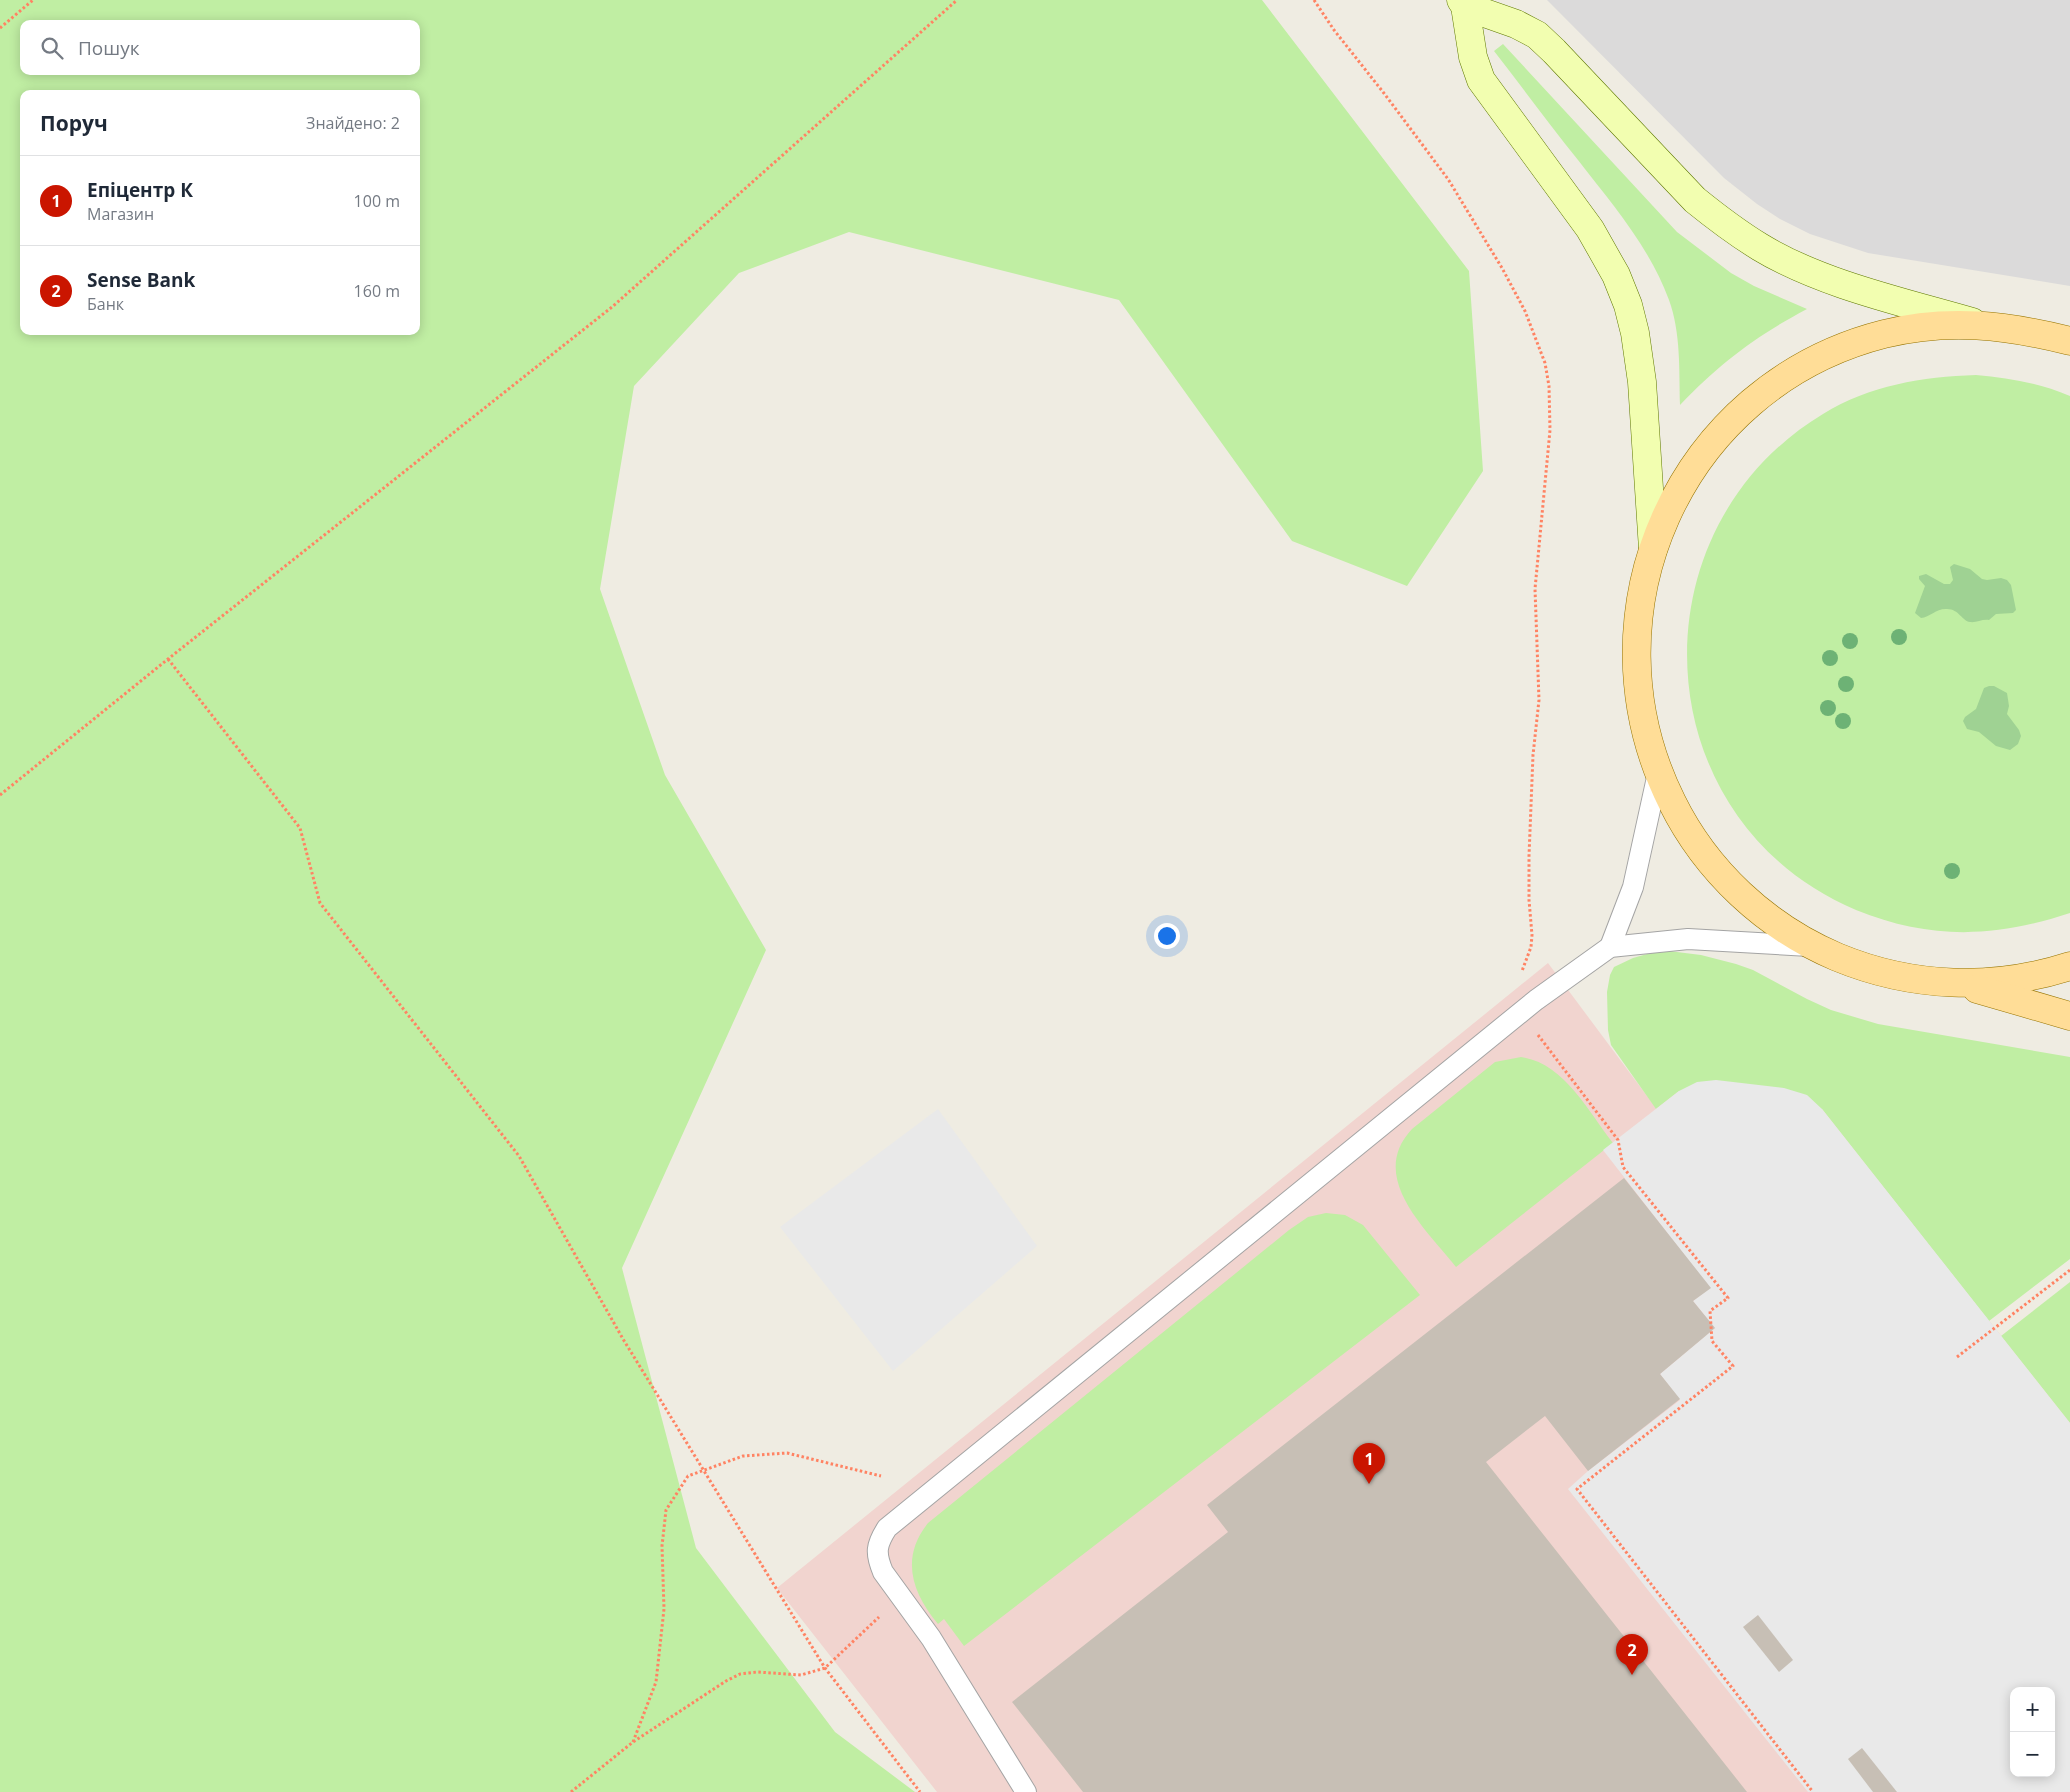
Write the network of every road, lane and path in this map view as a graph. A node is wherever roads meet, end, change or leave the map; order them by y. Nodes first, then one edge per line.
1 (33, 0) edge
2 (957, 0) edge
3 (1463, 3) edge
4 (0, 28) edge
5 (1978, 324) junction
6 (2070, 341) edge
7 (1652, 549) junction
8 (168, 659) junction
9 (1658, 773) junction
10 (0, 795) edge
11 (1815, 946) junction
12 (1610, 947) junction
13 (2070, 966) edge
14 (1954, 983) junction
15 (2070, 1016) edge
16 (2070, 1270) edge
17 (1957, 1357) dead end
18 (703, 1469) junction
19 (881, 1476) dead end
20 (904, 1600) junction
21 (825, 1668) junction
22 (633, 1742) junction
23 (571, 1792) edge
24 (920, 1792) edge
25 (1026, 1792) edge

1 - 4 path
2 - 8 path
3 - 5 main road
3 - 7 main road
5 - 6 main road
5 - 7 main road
7 - 9 main road
8 - 10 path
8 - 18 path
9 - 11 main road
9 - 12 lane
11 - 12 lane
11 - 14 main road
12 - 20 lane
13 - 14 main road
14 - 15 main road
16 - 17 path
18 - 19 path
18 - 21 path
18 - 22 path
20 - 21 path
20 - 25 lane
21 - 22 path
21 - 24 path
22 - 23 path

